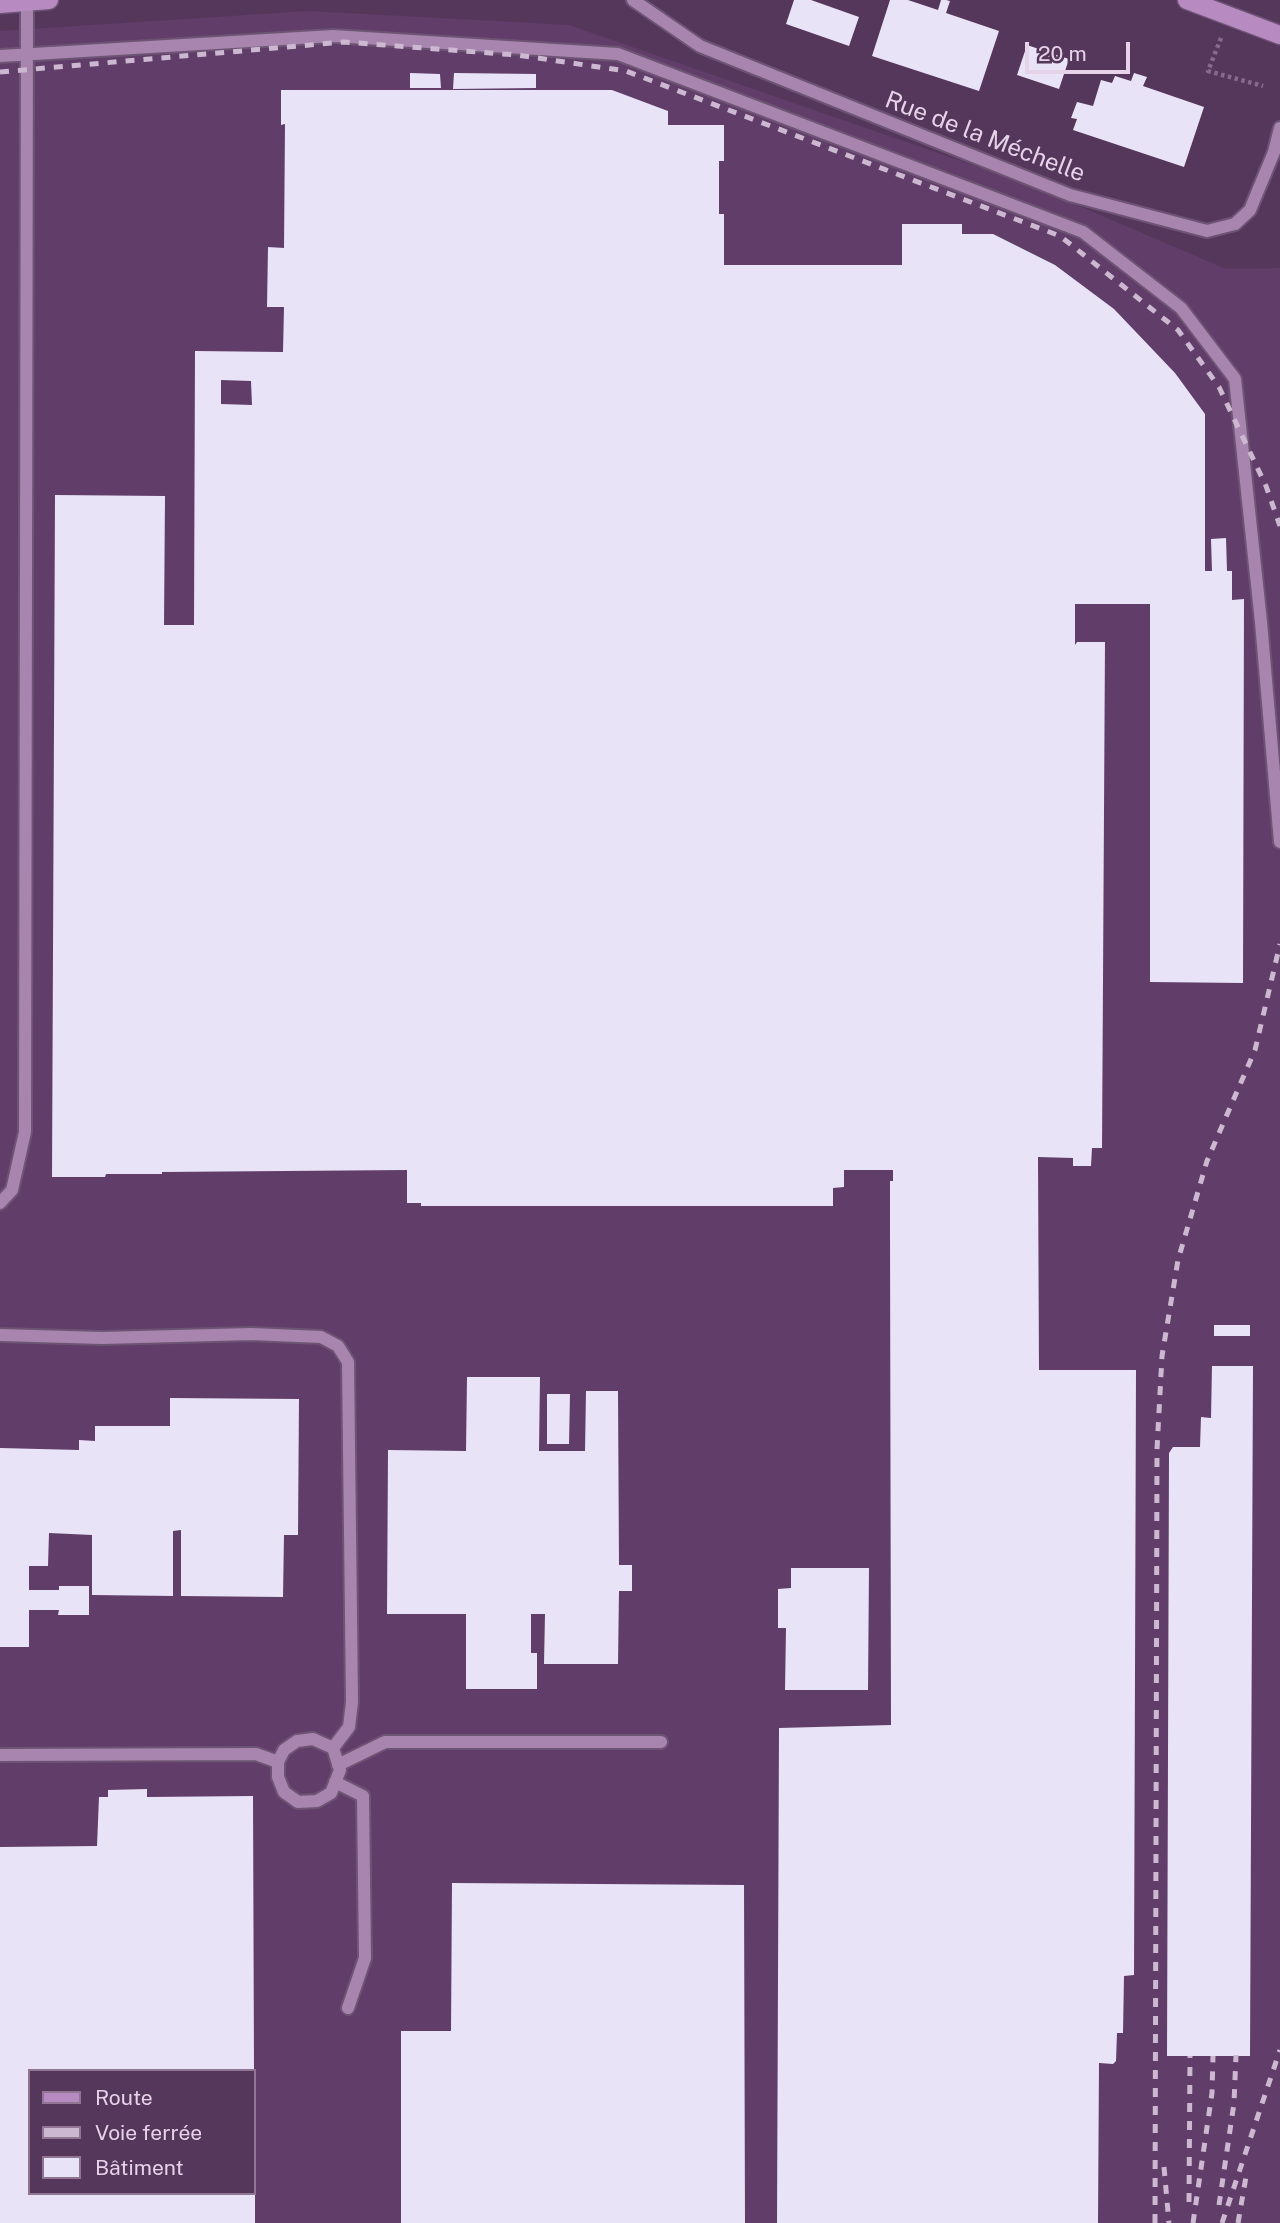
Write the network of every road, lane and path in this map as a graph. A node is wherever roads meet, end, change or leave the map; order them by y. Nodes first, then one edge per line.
1 (50, 0) edge
2 (634, 0) edge
3 (1187, 0) edge
4 (27, 2) edge
5 (0, 4) edge
6 (1280, 34) edge
7 (1221, 37) dead end
8 (27, 55) junction
9 (0, 56) edge
10 (1263, 86) dead end
11 (1280, 128) edge
12 (1280, 842) edge
13 (0, 1203) edge
14 (0, 1335) edge
15 (660, 1742) dead end
16 (333, 1748) junction
17 (0, 1755) edge
18 (278, 1762) junction
19 (338, 1765) junction
20 (335, 1782) junction
21 (348, 2008) dead end

1 - 4 main road
2 - 11 street, Rue de la Méchelle
3 - 6 main road
4 - 5 main road
4 - 8 street
7 - 10 path
8 - 9 street
8 - 12 street
8 - 13 street
14 - 16 street
15 - 19 street
16 - 18 street
16 - 19 street
17 - 18 street
18 - 20 street
19 - 20 street
20 - 21 street

